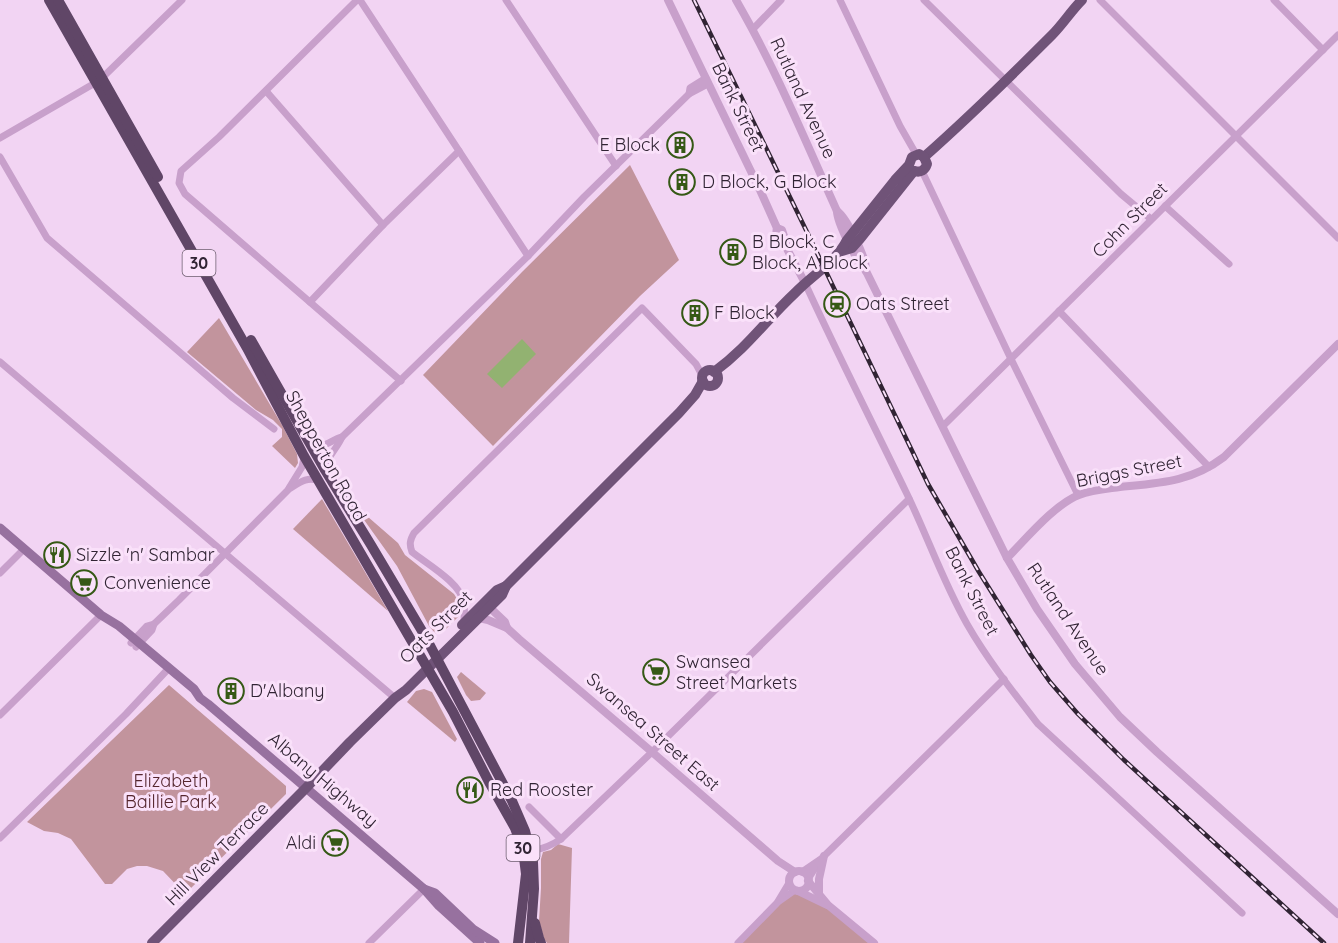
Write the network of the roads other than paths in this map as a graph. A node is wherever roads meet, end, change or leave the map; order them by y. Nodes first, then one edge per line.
1 (49, 0) edge
2 (58, 0) edge
3 (182, 0) edge
4 (359, 0) edge
5 (506, 0) edge
6 (668, 0) edge
7 (736, 0) edge
8 (781, 0) edge
9 (840, 0) edge
10 (924, 0) edge
11 (1082, 0) edge
12 (1091, 0) edge
13 (1100, 0) edge
14 (1274, 0) edge
15 (1066, 20) junction
16 (753, 29) junction
17 (1338, 35) edge
18 (1323, 50) junction
19 (99, 80) junction
20 (1006, 80) junction
21 (707, 81) junction
22 (266, 91) junction
23 (1235, 136) junction
24 (0, 138) edge
25 (459, 151) junction
26 (920, 155) junction
27 (0, 157) edge
28 (616, 166) junction
29 (915, 169) junction
30 (1165, 206) junction
31 (1151, 219) junction
32 (383, 225) junction
33 (1338, 238) edge
34 (850, 243) junction
35 (528, 256) junction
36 (1229, 264) dead end
37 (805, 283) junction
38 (310, 302) junction
39 (1059, 311) junction
40 (1338, 344) edge
41 (1011, 359) junction
42 (0, 362) edge
43 (709, 377) junction
44 (400, 381) junction
45 (943, 426) junction
46 (274, 429) dead end
47 (342, 437) junction
48 (308, 451) junction
49 (1209, 467) junction
50 (325, 470) junction
51 (320, 482) junction
52 (288, 489) junction
53 (1078, 495) junction
54 (909, 499) junction
55 (0, 528) edge
56 (24, 549) junction
57 (226, 554) junction
58 (1007, 558) junction
59 (0, 573) edge
60 (487, 605) junction
61 (104, 617) junction
62 (479, 618) junction
63 (464, 622) junction
64 (507, 627) junction
65 (135, 643) junction
66 (435, 656) junction
67 (427, 665) junction
68 (167, 670) junction
69 (1004, 679) junction
70 (395, 698) junction
71 (0, 715) edge
72 (652, 752) junction
73 (306, 788) junction
74 (529, 807) dead end
75 (0, 838) edge
76 (561, 839) junction
77 (531, 851) junction
78 (822, 858) junction
79 (798, 881) junction
80 (424, 889) junction
81 (819, 894) junction
82 (828, 905) junction
83 (532, 908) junction
84 (1242, 913) dead end
85 (1338, 914) edge
86 (152, 943) edge
87 (369, 943) edge
88 (480, 943) edge
89 (495, 943) edge
90 (518, 943) edge
91 (530, 943) edge
92 (542, 943) edge
93 (738, 943) edge
94 (874, 943) edge

1 - 19 highway, Shepperton Road / 30
2 - 19 highway, Shepperton Road / 30
3 - 19 street
4 - 22 street
4 - 25 street
5 - 28 street
6 - 21 street, Bank Street
7 - 16 street, Rutland Avenue
8 - 16 street
9 - 26 street
10 - 20 street
11 - 15 main road
12 - 15 main road
13 - 23 street
14 - 18 street
15 - 20 main road
16 - 34 street, Rutland Avenue
17 - 18 street, Cohn Street
18 - 23 street, Cohn Street
19 - 24 street
19 - 48 highway, Shepperton Road / 30
20 - 26 main road
20 - 31 street
21 - 28 street
21 - 37 street, Bank Street
22 - 32 street
22 - 38 street
23 - 30 street, Cohn Street
23 - 33 street
25 - 32 street
25 - 35 street
26 - 29 main road, Oats Street
26 - 29 main road
27 - 46 street
28 - 35 street
29 - 34 main road, Oats Street
29 - 41 street
30 - 31 street, Cohn Street
30 - 36 street
31 - 39 street, Cohn Street
32 - 38 street
34 - 37 main road, Oats Street
34 - 45 street, Rutland Avenue
35 - 44 street
37 - 43 main road, Oats Street
37 - 54 street, Bank Street
38 - 44 street
39 - 41 street, Cohn Street
39 - 49 street
40 - 49 street, Briggs Street
41 - 45 street, Cohn Street
41 - 53 street
42 - 57 street
43 - 60 main road, Oats Street
43 - 63 street
44 - 47 street
45 - 58 street, Rutland Avenue
47 - 48 street
47 - 50 street
48 - 50 highway, Shepperton Road / 30
48 - 51 highway, Shepperton Road / 30
48 - 52 street
49 - 53 street, Briggs Street
50 - 66 highway, Shepperton Road / 30
51 - 52 street
51 - 67 highway, Shepperton Road / 30
52 - 57 street
53 - 58 street, Briggs Street
54 - 69 street, Bank Street
54 - 72 street
55 - 56 main road, Albany Highway
56 - 59 street
56 - 61 main road, Albany Highway
57 - 65 street
57 - 70 street
58 - 85 street, Rutland Avenue
60 - 62 main road, Oats Street
60 - 63 main road, Oats Street
60 - 64 street, Swansea Street East
61 - 65 main road, Albany Highway
61 - 71 street
62 - 64 street, Swansea Street East
62 - 66 main road, Oats Street
63 - 66 main road, Oats Street
64 - 72 street, Swansea Street East
65 - 68 main road, Albany Highway
66 - 67 main road, Oats Street
66 - 77 highway, Shepperton Road / 30
67 - 70 main road, Oats Street
67 - 90 highway, Shepperton Road / 30
68 - 73 main road, Albany Highway
68 - 75 street
69 - 78 street
69 - 84 street, Bank Street
70 - 73 main road, Oats Street
72 - 76 street
72 - 79 street, Swansea Street East
73 - 80 main road, Albany Highway
73 - 86 main road, Hill View Terrace
74 - 76 street
76 - 77 street
77 - 83 highway, Shepperton Road / 30
78 - 79 street
78 - 81 street
79 - 81 street, Swansea Street East
79 - 82 street, Swansea Street East
79 - 93 street
80 - 87 street
80 - 88 main road, Albany Highway
80 - 89 main road, Albany Highway
81 - 82 street, Swansea Street East
82 - 94 street, Swansea Street East
83 - 91 highway, Shepperton Road / 30
83 - 92 highway

